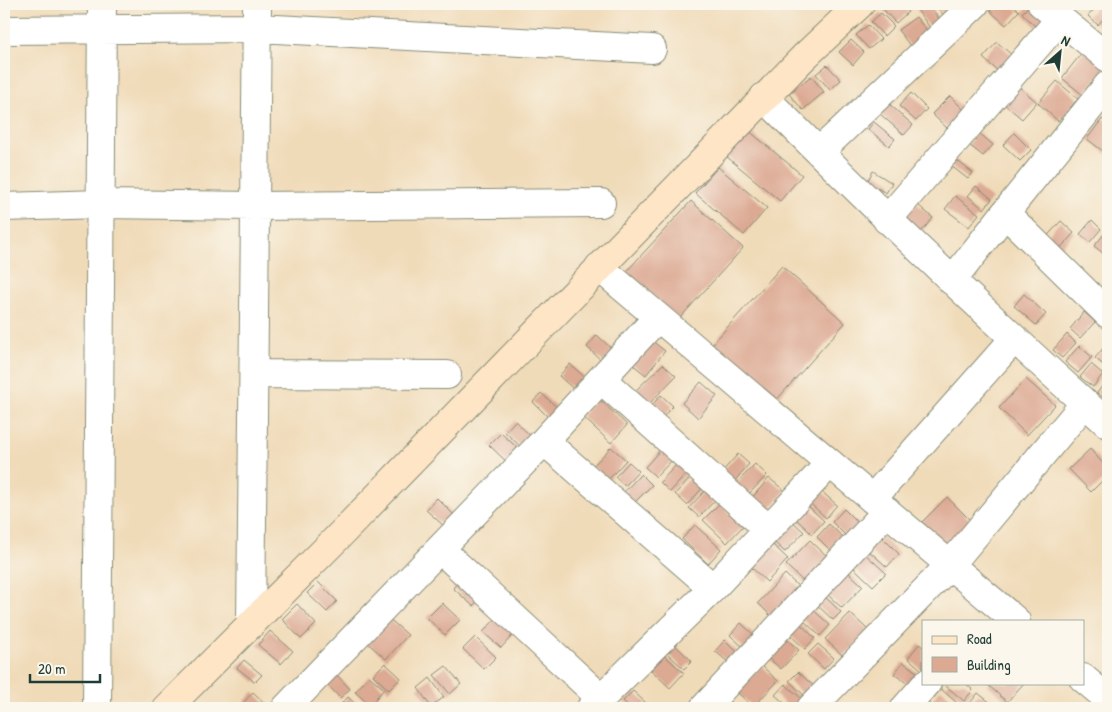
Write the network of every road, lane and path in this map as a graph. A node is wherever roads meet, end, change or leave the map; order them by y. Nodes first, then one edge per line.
1 (860, 4) edge
2 (975, 4) edge
3 (1051, 11) edge
4 (257, 16) edge
5 (102, 17) edge
6 (4, 30) edge
7 (652, 50) dead end
8 (1108, 58) edge
9 (1108, 85) edge
10 (764, 97) junction
11 (819, 152) junction
12 (601, 202) dead end
13 (101, 204) junction
14 (255, 206) junction
15 (4, 207) edge
16 (1005, 213) junction
17 (888, 220) junction
18 (599, 267) junction
19 (952, 281) junction
20 (1108, 314) edge
21 (658, 317) junction
22 (1014, 339) junction
23 (254, 374) junction
24 (447, 375) dead end
25 (601, 379) junction
26 (1085, 403) junction
27 (1108, 424) edge
28 (544, 440) junction
29 (830, 463) junction
30 (879, 505) junction
31 (768, 529) junction
32 (440, 549) junction
33 (950, 565) junction
34 (713, 588) junction
35 (999, 616) edge
36 (252, 624) junction
37 (1084, 679) edge
38 (926, 684) edge
39 (1108, 699) edge
40 (596, 703) edge
41 (97, 708) edge
42 (168, 708) edge
43 (286, 708) edge
44 (704, 708) edge
45 (811, 708) edge
46 (905, 708) edge

1 - 10 main road
2 - 11 street
3 - 8 street
3 - 17 street
4 - 5 street
4 - 7 street
4 - 14 street
5 - 6 street
5 - 13 street
9 - 16 street
10 - 11 street
10 - 18 main road
11 - 17 street
12 - 14 street
13 - 14 street
13 - 15 street
13 - 41 street
14 - 23 street
16 - 19 street
16 - 20 street
17 - 19 street
18 - 21 street
18 - 36 main road
19 - 22 street
21 - 25 street
21 - 29 street
22 - 26 street
22 - 30 street
23 - 24 street
23 - 36 street
25 - 28 street
25 - 31 street
26 - 27 street
26 - 33 street
28 - 32 street
28 - 34 street
29 - 30 street
29 - 31 street
30 - 33 street
30 - 44 street
31 - 34 street
32 - 40 street
32 - 43 street
33 - 35 street
33 - 45 street
34 - 40 street
36 - 42 main road
37 - 39 street
38 - 46 street

